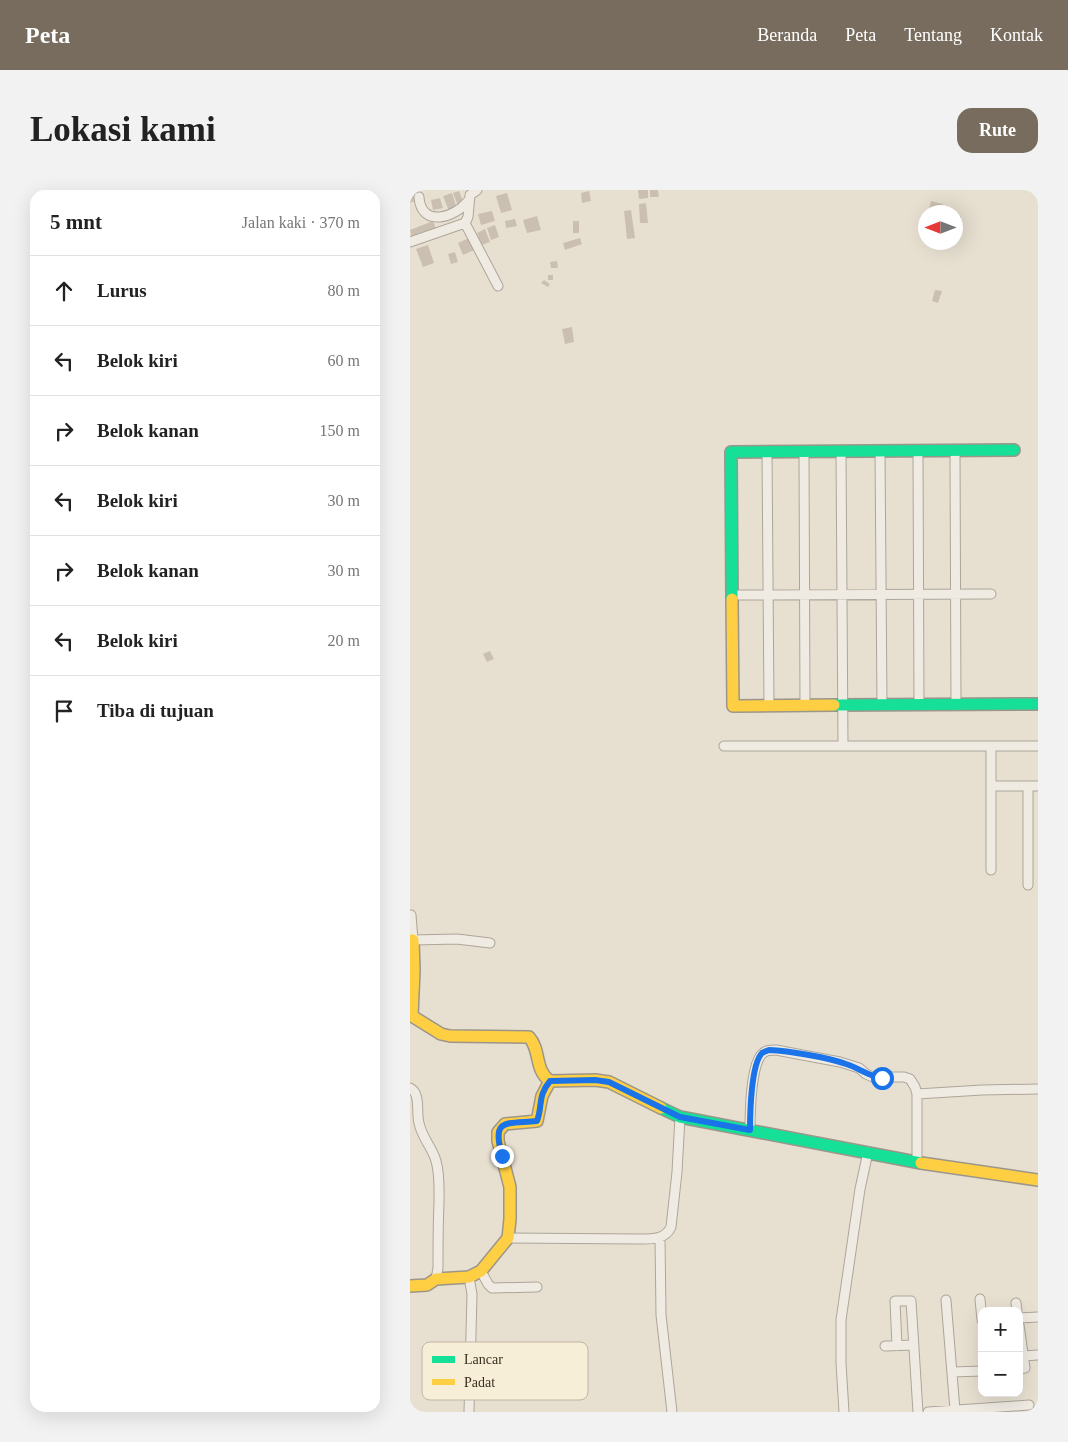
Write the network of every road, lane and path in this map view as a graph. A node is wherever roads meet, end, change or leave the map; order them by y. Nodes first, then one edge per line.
1 (476, 190) edge
2 (419, 197) dead end
3 (468, 200) junction
4 (465, 222) junction
5 (410, 242) edge
6 (498, 286) dead end
7 (1014, 450) dead end
8 (842, 451) junction
9 (880, 451) junction
10 (918, 451) junction
11 (955, 451) junction
12 (767, 452) junction
13 (804, 452) junction
14 (918, 594) junction
15 (956, 594) junction
16 (991, 594) dead end
17 (768, 595) junction
18 (805, 595) junction
19 (842, 595) junction
20 (881, 595) junction
21 (732, 596) junction
22 (1038, 704) edge
23 (843, 705) junction
24 (882, 705) junction
25 (919, 705) junction
26 (956, 705) junction
27 (769, 706) junction
28 (806, 706) junction
29 (724, 746) dead end
30 (843, 746) junction
31 (991, 746) junction
32 (1038, 746) edge
33 (991, 786) junction
34 (1033, 786) edge
35 (991, 870) dead end
36 (1028, 885) dead end
37 (411, 915) edge
38 (412, 940) edge
39 (490, 942) dead end
40 (413, 1021) edge
41 (550, 1081) junction
42 (410, 1088) edge
43 (1038, 1089) edge
44 (917, 1094) junction
45 (680, 1117) junction
46 (750, 1130) junction
47 (868, 1152) junction
48 (918, 1162) junction
49 (1038, 1180) edge
50 (508, 1238) junction
51 (660, 1238) junction
52 (481, 1271) junction
53 (469, 1277) junction
54 (436, 1279) junction
55 (410, 1286) edge
56 (537, 1287) dead end
57 (980, 1299) dead end
58 (946, 1300) dead end
59 (981, 1307) edge
60 (1038, 1317) edge
61 (1023, 1318) edge
62 (471, 1342) edge
63 (914, 1345) junction
64 (886, 1346) dead end
65 (897, 1346) junction
66 (1038, 1355) edge
67 (1023, 1356) joint
68 (1023, 1368) edge
69 (978, 1370) edge
70 (952, 1372) junction
71 (1029, 1405) dead end
72 (955, 1410) junction
73 (672, 1412) edge
74 (844, 1412) edge
75 (918, 1412) edge
76 (928, 1412) edge

1 - 3 street
2 - 3 street
3 - 4 street
4 - 5 street
4 - 6 street
7 - 11 street
8 - 9 street
8 - 13 street
8 - 19 street
9 - 10 street
9 - 20 street
10 - 11 street
10 - 14 street
11 - 15 street
12 - 13 street
12 - 17 street
12 - 21 street
13 - 18 street
14 - 15 street
14 - 20 street
14 - 25 street
15 - 16 street
15 - 26 street
17 - 18 street
17 - 21 street
17 - 27 street
18 - 19 street
18 - 28 street
19 - 20 street
19 - 23 street
20 - 24 street
21 - 27 street
22 - 26 street
23 - 24 street
23 - 28 street
23 - 30 street
24 - 25 street
25 - 26 street
27 - 28 street
29 - 30 street
30 - 31 street
31 - 32 street
31 - 33 street
33 - 34 street
33 - 35 street
34 - 36 street
37 - 38 street
38 - 39 street
38 - 40 street
40 - 41 street
41 - 45 street
41 - 50 street
42 - 54 street
43 - 44 street
44 - 46 street
44 - 48 street
45 - 46 street
45 - 51 street
46 - 47 street
47 - 48 street
47 - 74 street
48 - 49 street
50 - 51 street
50 - 52 street
51 - 73 street
52 - 53 street
52 - 56 street
53 - 54 street
53 - 62 street
54 - 55 street
57 - 59 street
58 - 70 street
60 - 61 street
63 - 65 street
63 - 65 street
63 - 75 street
64 - 65 street
66 - 67 street
67 - 68 street
69 - 70 street
70 - 72 street
71 - 72 street
72 - 76 street

